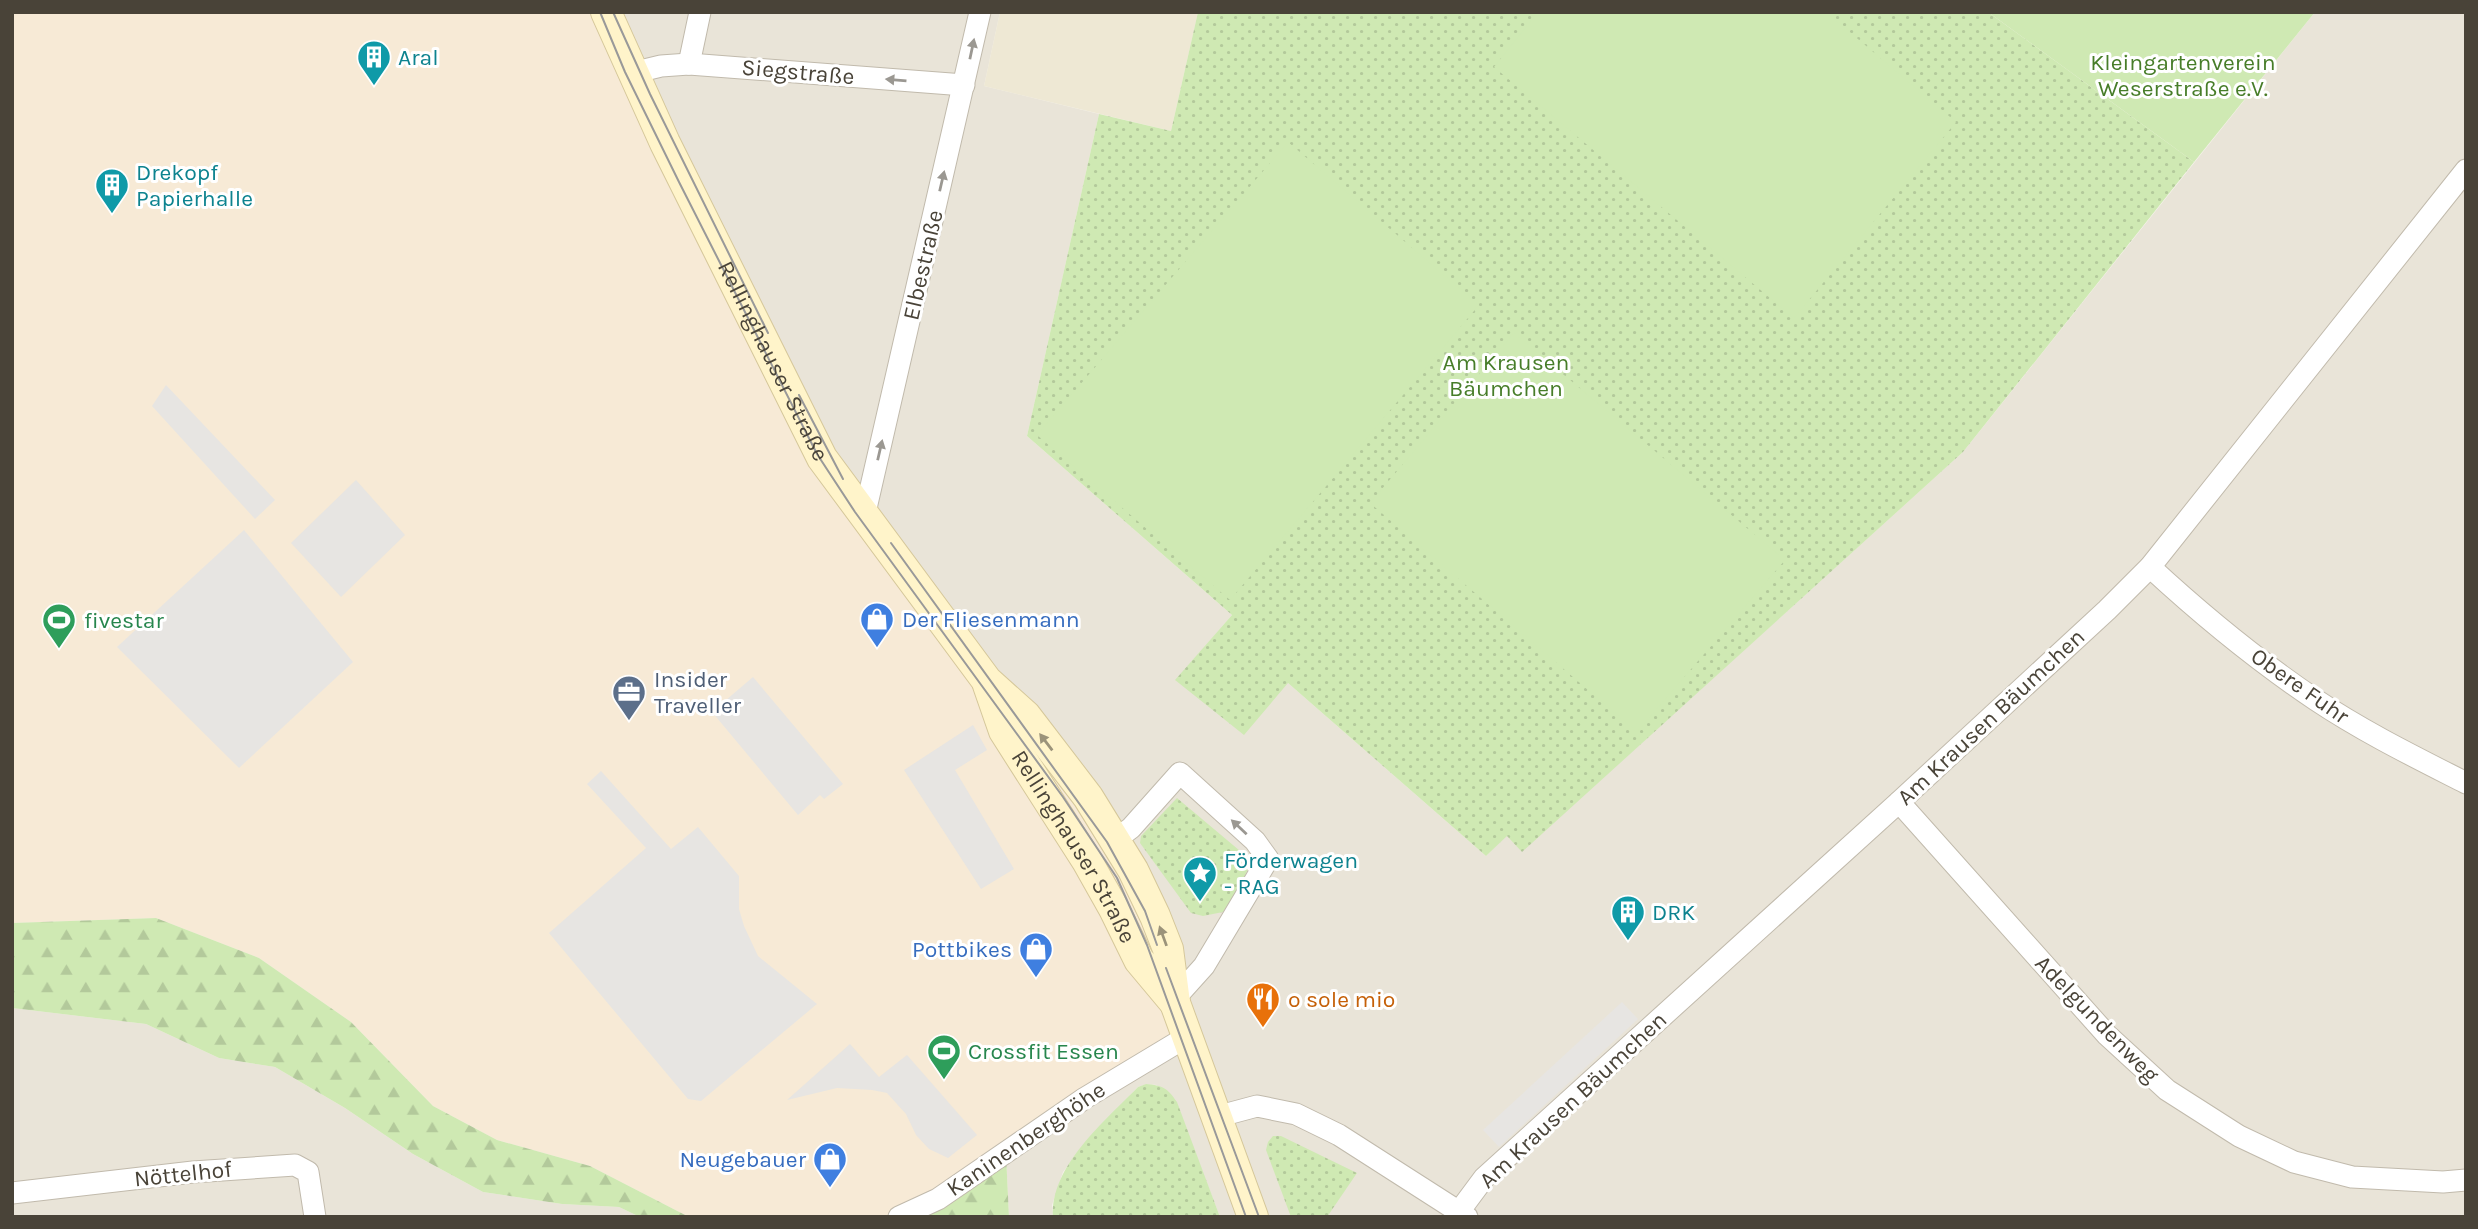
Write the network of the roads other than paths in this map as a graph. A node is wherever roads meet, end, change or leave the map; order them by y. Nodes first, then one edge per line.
1 (606, 12) edge
2 (700, 12) edge
3 (980, 12) edge
4 (689, 64) junction
5 (632, 73) junction
6 (964, 85) junction
7 (2466, 170) edge
8 (864, 517) junction
9 (2150, 567) junction
10 (987, 681) junction
11 (2466, 782) edge
12 (1899, 802) junction
13 (1115, 840) junction
14 (1175, 1003) junction
15 (1188, 1036) junction
16 (1216, 1117) junction
17 (2466, 1180) edge
18 (12, 1193) edge
19 (1460, 1215) edge
20 (315, 1217) edge
21 (899, 1217) edge
22 (1253, 1217) edge

1 - 5 main road, Rellinghauser Straße
2 - 4 street
6 -> 3 street, Elbestraße
4 - 5 street, Siegstraße
6 -> 4 street, Siegstraße
5 - 8 main road, Rellinghauser Straße
8 -> 6 street, Elbestraße
7 - 9 street, Am Krausen Bäumchen
8 - 10 main road, Rellinghauser Straße
9 - 11 street, Obere Fuhr
9 - 12 street, Am Krausen Bäumchen
13 -> 10 main road, Rellinghauser Straße
10 - 14 main road, Rellinghauser Straße
12 - 17 street, Adelgundenweg
12 - 19 street, Am Krausen Bäumchen
14 -> 13 main road, Rellinghauser Straße
14 -> 13 street, Rellinghauser Straße
14 - 15 main road, Rellinghauser Straße
15 - 16 main road, Rellinghauser Straße
15 - 21 street, Kaninenberghöhe
16 - 19 street
16 - 22 main road, Rellinghauser Straße
18 - 20 street, Nöttelhof

